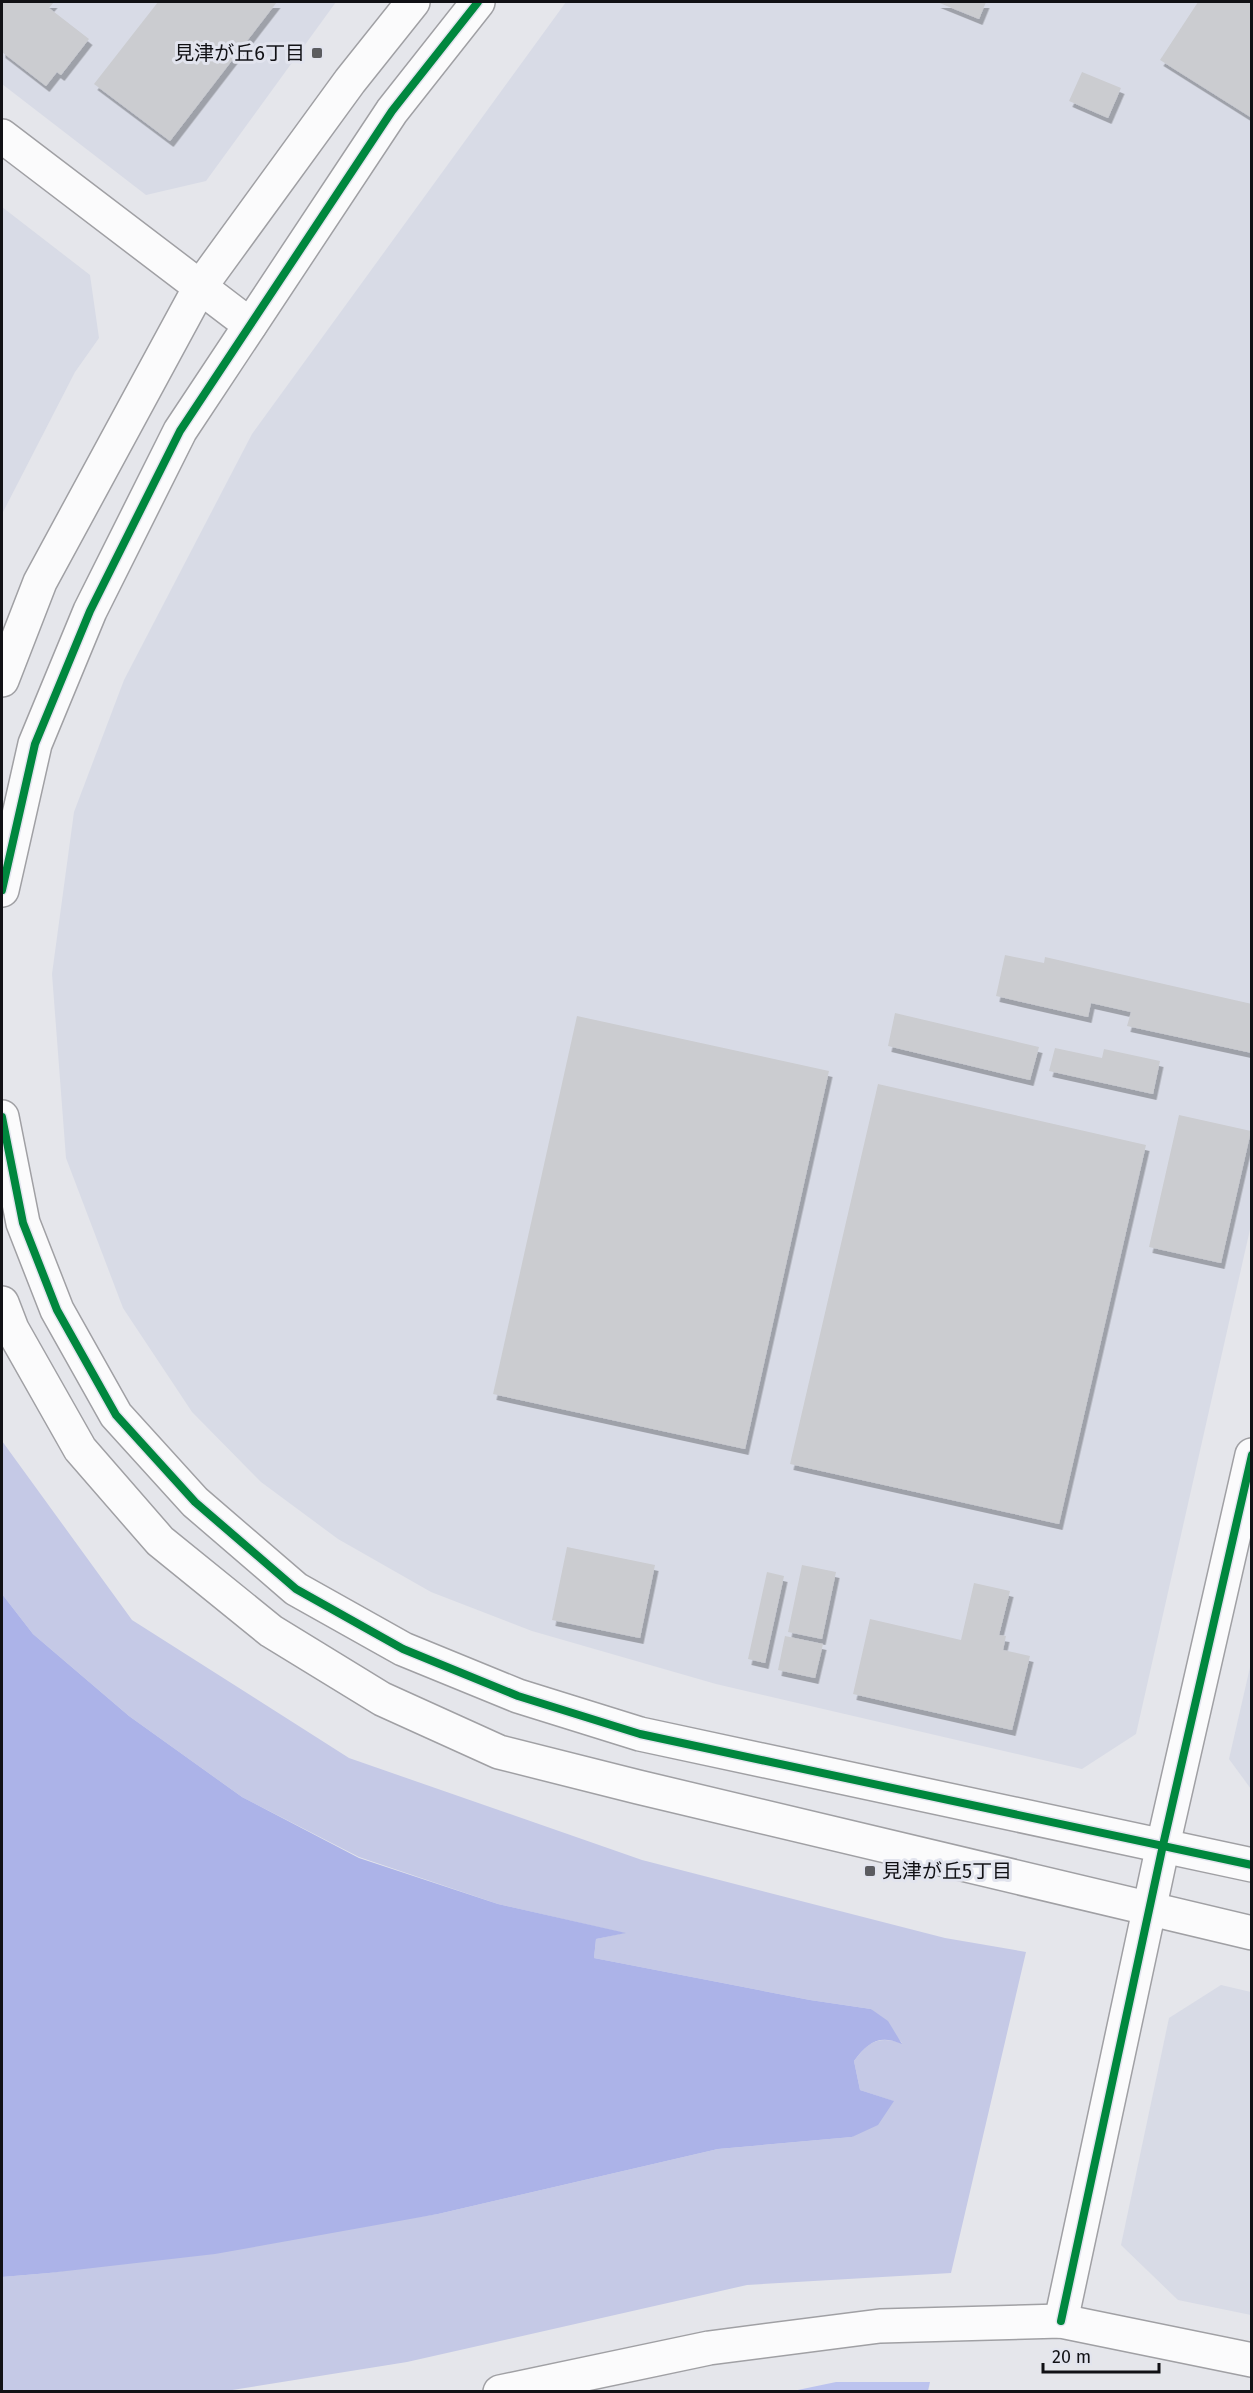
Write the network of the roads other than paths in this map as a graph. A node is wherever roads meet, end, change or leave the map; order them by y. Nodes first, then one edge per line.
1 (413, 2) edge
2 (478, 2) edge
3 (2, 136) edge
4 (200, 286) junction
5 (250, 325) junction
6 (2, 680) edge
7 (2, 890) edge
8 (2, 1117) edge
9 (2, 1303) edge
10 (1251, 1455) edge
11 (1163, 1845) junction
12 (1251, 1865) edge
13 (1149, 1910) junction
14 (1251, 1933) edge
15 (1060, 2321) junction
16 (1251, 2360) edge
17 (500, 2391) edge

1 - 4 street
2 - 5 street
3 - 4 street
4 - 5 street
4 - 6 street
5 - 7 street
8 - 11 street
9 - 13 street
10 - 11 street
11 - 12 street
11 - 13 street
13 - 14 street
13 - 15 street
15 - 16 street
15 - 17 street

